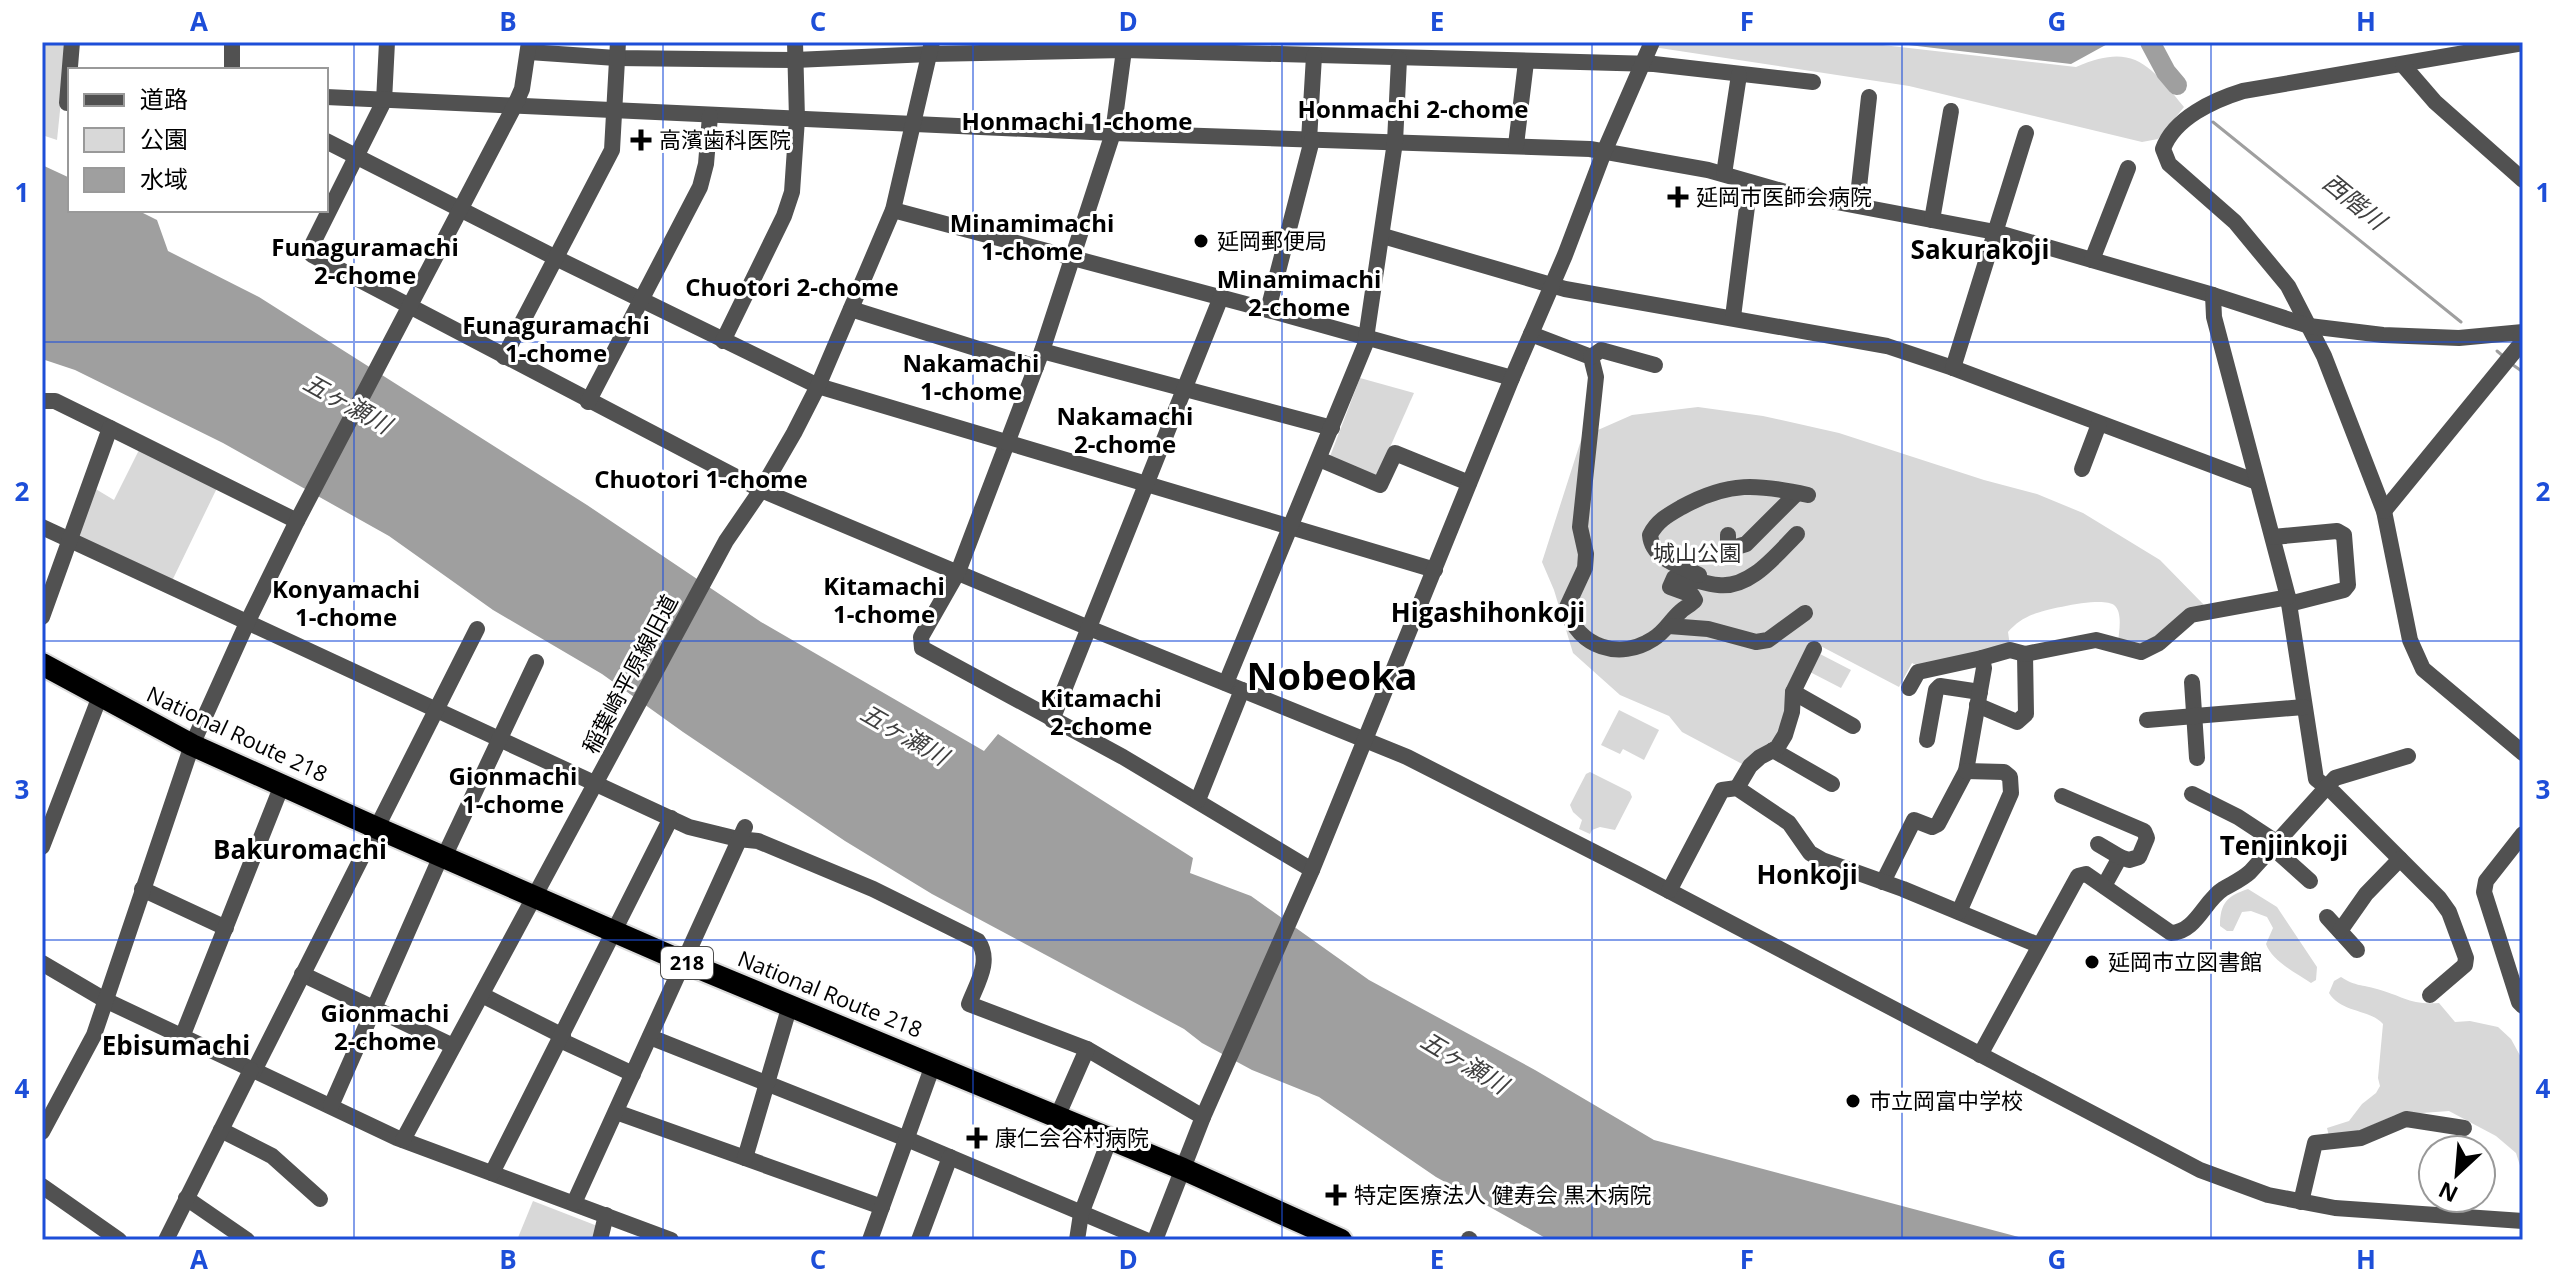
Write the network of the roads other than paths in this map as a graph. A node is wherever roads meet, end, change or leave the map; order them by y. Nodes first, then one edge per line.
1 (72, 42) edge
2 (232, 42) edge
3 (387, 42) edge
4 (795, 42) edge
5 (2523, 43) edge
6 (529, 47) edge
7 (930, 48) edge
8 (617, 50) edge
9 (1124, 50) junction
10 (1647, 53) edge
11 (1314, 56) junction
12 (1399, 59) junction
13 (795, 60) junction
14 (1526, 62) junction
15 (2403, 65) junction
16 (70, 68) edge
17 (232, 68) edge
18 (1739, 75) junction
19 (1813, 82) dead end
20 (328, 97) edge
21 (1869, 97) dead end
22 (384, 101) junction
23 (515, 105) junction
24 (615, 111) junction
25 (1951, 111) dead end
26 (710, 116) junction
27 (797, 119) junction
28 (912, 124) junction
29 (1113, 133) junction
30 (2026, 133) dead end
31 (1310, 140) junction
32 (328, 142) edge
33 (1395, 142) junction
34 (1516, 145) junction
35 (1604, 152) junction
36 (358, 157) junction
37 (2128, 168) dead end
38 (1724, 174) junction
39 (2523, 180) edge
40 (1750, 183) junction
41 (1857, 205) junction
42 (460, 209) junction
43 (893, 210) junction
44 (1932, 220) junction
45 (1995, 232) junction
46 (1383, 236) junction
47 (1072, 257) junction
48 (556, 258) junction
49 (2092, 260) junction
50 (1553, 285) junction
51 (2213, 295) junction
52 (1221, 297) junction
53 (641, 301) junction
54 (409, 307) junction
55 (851, 309) junction
56 (1268, 310) junction
57 (1733, 317) junction
58 (2309, 326) junction
59 (2523, 332) edge
60 (1531, 334) junction
61 (1367, 337) junction
62 (723, 341) junction
63 (2523, 341) edge
64 (504, 357) junction
65 (1591, 357) junction
66 (1039, 359) junction
67 (1655, 365) dead end
68 (1953, 368) junction
69 (1512, 378) junction
70 (818, 386) junction
71 (1184, 388) junction
72 (42, 401) edge
73 (588, 402) junction
74 (2099, 424) junction
75 (110, 428) junction
76 (1332, 428) junction
77 (1007, 444) junction
78 (1319, 459) junction
79 (2082, 469) dead end
80 (2257, 482) junction
81 (1469, 483) junction
82 (1146, 484) junction
83 (761, 490) junction
84 (2384, 511) junction
85 (298, 518) junction
86 (42, 527) edge
87 (1291, 527) junction
88 (1797, 534) dead end
89 (1728, 535) dead end
90 (2273, 537) junction
91 (70, 540) junction
92 (1435, 570) junction
93 (958, 572) junction
94 (1727, 586) junction
95 (2288, 601) junction
96 (1805, 613) dead end
97 (42, 617) edge
98 (247, 623) junction
99 (1669, 626) junction
100 (1089, 628) junction
101 (477, 629) dead end
102 (1814, 649) dead end
103 (2025, 654) junction
104 (1982, 658) junction
105 (536, 662) dead end
106 (42, 664) edge
107 (2192, 682) dead end
108 (1226, 683) junction
109 (1909, 688) dead end
110 (1242, 690) junction
111 (1793, 692) junction
112 (100, 696) junction
113 (1978, 699) junction
114 (2304, 707) junction
115 (436, 709) junction
116 (2194, 716) junction
117 (1052, 720) junction
118 (2147, 720) dead end
119 (1853, 726) dead end
120 (499, 738) junction
121 (1365, 739) junction
122 (1927, 740) dead end
123 (192, 745) junction
124 (1773, 750) junction
125 (2523, 753) edge
126 (2408, 756) dead end
127 (2197, 758) dead end
128 (1966, 771) junction
129 (596, 783) junction
130 (1832, 784) dead end
131 (282, 785) junction
132 (2326, 787) junction
133 (1737, 788) junction
134 (2192, 794) dead end
135 (2062, 796) dead end
136 (1198, 800) junction
137 (671, 818) junction
138 (377, 828) junction
139 (741, 833) junction
140 (2523, 834) edge
141 (2098, 844) dead end
142 (2274, 845) junction
143 (42, 847) edge
144 (443, 856) junction
145 (2120, 857) junction
146 (2400, 859) junction
147 (1312, 870) junction
148 (2310, 881) dead end
149 (1883, 882) junction
150 (2104, 886) junction
151 (142, 889) junction
152 (1669, 891) junction
153 (533, 896) junction
154 (1959, 912) junction
155 (2327, 917) dead end
156 (226, 928) junction
157 (614, 931) junction
158 (2340, 931) junction
159 (2038, 945) junction
160 (2357, 950) dead end
161 (684, 962) junction
162 (42, 963) edge
163 (302, 974) junction
164 (482, 995) junction
165 (2430, 995) dead end
166 (105, 1000) junction
167 (790, 1005) junction
168 (2523, 1006) edge
169 (373, 1008) junction
170 (182, 1037) junction
171 (650, 1037) junction
172 (562, 1038) junction
173 (453, 1046) junction
174 (1087, 1049) junction
175 (1980, 1055) junction
176 (933, 1065) junction
177 (252, 1071) junction
178 (633, 1074) junction
179 (766, 1083) junction
180 (331, 1106) junction
181 (616, 1112) junction
182 (1058, 1115) junction
183 (1203, 1117) junction
184 (2464, 1128) dead end
185 (221, 1130) junction
186 (42, 1132) edge
187 (1110, 1138) junction
188 (907, 1139) junction
189 (403, 1140) junction
190 (950, 1157) junction
191 (745, 1158) junction
192 (1183, 1169) junction
193 (492, 1173) junction
194 (42, 1186) edge
195 (186, 1198) junction
196 (320, 1199) dead end
197 (2301, 1202) junction
198 (574, 1203) junction
199 (882, 1207) junction
200 (1081, 1214) junction
201 (606, 1215) junction
202 (2523, 1221) edge
203 (119, 1240) edge
204 (166, 1240) edge
205 (247, 1240) edge
206 (600, 1240) edge
207 (671, 1240) edge
208 (870, 1240) edge
209 (919, 1240) edge
210 (1077, 1240) edge
211 (1146, 1240) edge
212 (1155, 1240) edge
213 (1341, 1240) edge

1 - 16 street
2 - 17 street
3 - 22 street
4 - 13 street
5 - 15 street
6 - 8 street
6 - 23 street
7 - 9 street
7 - 13 street
7 - 28 street, 稲葉崎平原線旧道
8 - 13 street
8 - 24 street
9 - 11 street
9 - 29 street
10 - 14 street
10 - 18 street
10 - 35 street
11 - 12 street
11 - 31 street
12 - 14 street
12 - 33 street
13 - 27 street
14 - 34 street
15 - 39 street
15 - 58 street
18 - 19 street
18 - 38 street
20 - 22 street
21 - 41 street
22 - 23 street
22 - 36 street
23 - 24 street
23 - 42 street
24 - 26 street
24 - 48 street
25 - 44 street
26 - 27 street
26 - 53 street
27 - 28 street
27 - 62 street
28 - 29 street
28 - 43 street, 稲葉崎平原線旧道
29 - 31 street
29 - 47 street
30 - 45 street
31 - 33 street
31 - 56 street
32 - 36 street
33 - 34 street
33 - 46 street
34 - 35 street
35 - 38 street
35 - 50 street
36 - 42 street
36 - 54 street
37 - 49 street
38 - 40 street
40 - 41 street
40 - 57 street
41 - 44 street
42 - 48 street
42 - 54 street
43 - 47 street
43 - 55 street, 稲葉崎平原線旧道
44 - 45 street
45 - 49 street
45 - 68 street
46 - 50 street
46 - 61 street
47 - 52 street
47 - 66 street
48 - 53 street
48 - 64 street
49 - 51 street
50 - 57 street
50 - 60 street
51 - 58 street
51 - 80 street
52 - 56 street
52 - 71 street
53 - 62 street
53 - 73 street
54 - 64 street
54 - 85 street
55 - 66 street
55 - 70 street, 稲葉崎平原線旧道
56 - 61 street
57 - 68 street
58 - 59 street
58 - 84 street
60 - 65 street
60 - 69 street
61 - 69 street
61 - 76 street
62 - 70 street
63 - 84 street
64 - 73 street
65 - 67 street
65 - 99 street
66 - 71 street
66 - 77 street
68 - 74 street
69 - 81 street
70 - 77 street
70 - 83 street, 稲葉崎平原線旧道
71 - 76 street
71 - 82 street
72 - 75 street
73 - 83 street
74 - 79 street
74 - 80 street
75 - 85 street
75 - 91 street
76 - 78 street
77 - 82 street
77 - 93 street
78 - 81 street
78 - 87 street
80 - 90 street
81 - 92 street
82 - 87 street
82 - 100 street
83 - 93 street
83 - 129 street, 稲葉崎平原線旧道
84 - 125 street
85 - 98 street
86 - 91 street
87 - 92 street
87 - 108 street
88 - 94 street
89 - 94 street
90 - 95 street
90 - 95 street
91 - 97 street
91 - 98 street
92 - 121 street
93 - 100 street
93 - 117 street
94 - 99 street
95 - 103 street
95 - 114 street
96 - 99 street
98 - 115 street
98 - 123 street
100 - 108 street
100 - 117 street
101 - 115 street
102 - 111 street
103 - 104 street
103 - 113 street
104 - 109 street
104 - 113 street
105 - 120 street
106 - 112 highway, National Route 218 / 218
107 - 116 street
108 - 110 street
110 - 121 street
110 - 136 street
111 - 119 street
111 - 124 street
112 - 123 highway, National Route 218 / 218
112 - 143 street
113 - 122 street
113 - 128 street
114 - 116 street
114 - 132 street
115 - 120 street
115 - 138 street
116 - 118 street
116 - 127 street
117 - 136 street
120 - 129 street
120 - 144 street
121 - 147 street
121 - 152 street
123 - 131 highway, National Route 218 / 218
123 - 151 street
124 - 130 street
124 - 133 street
126 - 132 street
128 - 149 street
128 - 154 street
129 - 137 street
129 - 153 street, 稲葉崎平原線旧道
131 - 138 highway, National Route 218 / 218
131 - 156 street
132 - 142 street
132 - 146 street
133 - 149 street
133 - 152 street
134 - 142 street
135 - 145 street
136 - 147 street
137 - 139 street
137 - 157 street
138 - 144 highway, National Route 218 / 218
138 - 163 street
139 - 161 street
139 - 174 street
140 - 168 street
141 - 145 street
142 - 148 street
142 - 150 street
144 - 153 highway, National Route 218 / 218
144 - 169 street
145 - 150 street
146 - 158 street
146 - 165 street
147 - 183 street
149 - 154 street
150 - 159 street
151 - 156 street
151 - 166 street
152 - 175 street
153 - 157 highway, National Route 218 / 218
153 - 164 street, 稲葉崎平原線旧道
154 - 159 street
155 - 158 street
156 - 170 street
157 - 161 highway, National Route 218 / 218
157 - 172 street
158 - 160 street
159 - 175 street
161 - 167 highway, National Route 218 / 218
161 - 171 street
162 - 166 street
163 - 169 street
163 - 177 street
164 - 172 street
164 - 173 street, 稲葉崎平原線旧道
166 - 170 street
166 - 186 street
167 - 176 highway, National Route 218 / 218
167 - 179 street
169 - 173 street
169 - 180 street
170 - 177 street
171 - 178 street
171 - 179 street
172 - 178 street
172 - 193 street
173 - 189 street, 稲葉崎平原線旧道
174 - 182 street
174 - 183 street
175 - 197 street
176 - 182 highway, National Route 218 / 218
176 - 188 street
177 - 180 street
177 - 185 street
178 - 181 street
179 - 188 street
179 - 191 street
180 - 189 street
181 - 191 street
181 - 198 street
182 - 187 highway, National Route 218 / 218
183 - 192 street
184 - 197 street
185 - 195 street
185 - 196 street
187 - 192 highway, National Route 218 / 218
187 - 200 street
188 - 190 street
188 - 199 street
189 - 193 street
190 - 200 street
190 - 209 street
191 - 199 street
192 - 212 street
192 - 213 highway, National Route 218 / 218
193 - 198 street
194 - 203 street
195 - 204 street
195 - 205 street
197 - 202 street
198 - 201 street
199 - 208 street
200 - 210 street
200 - 211 street
201 - 206 street
201 - 207 street

